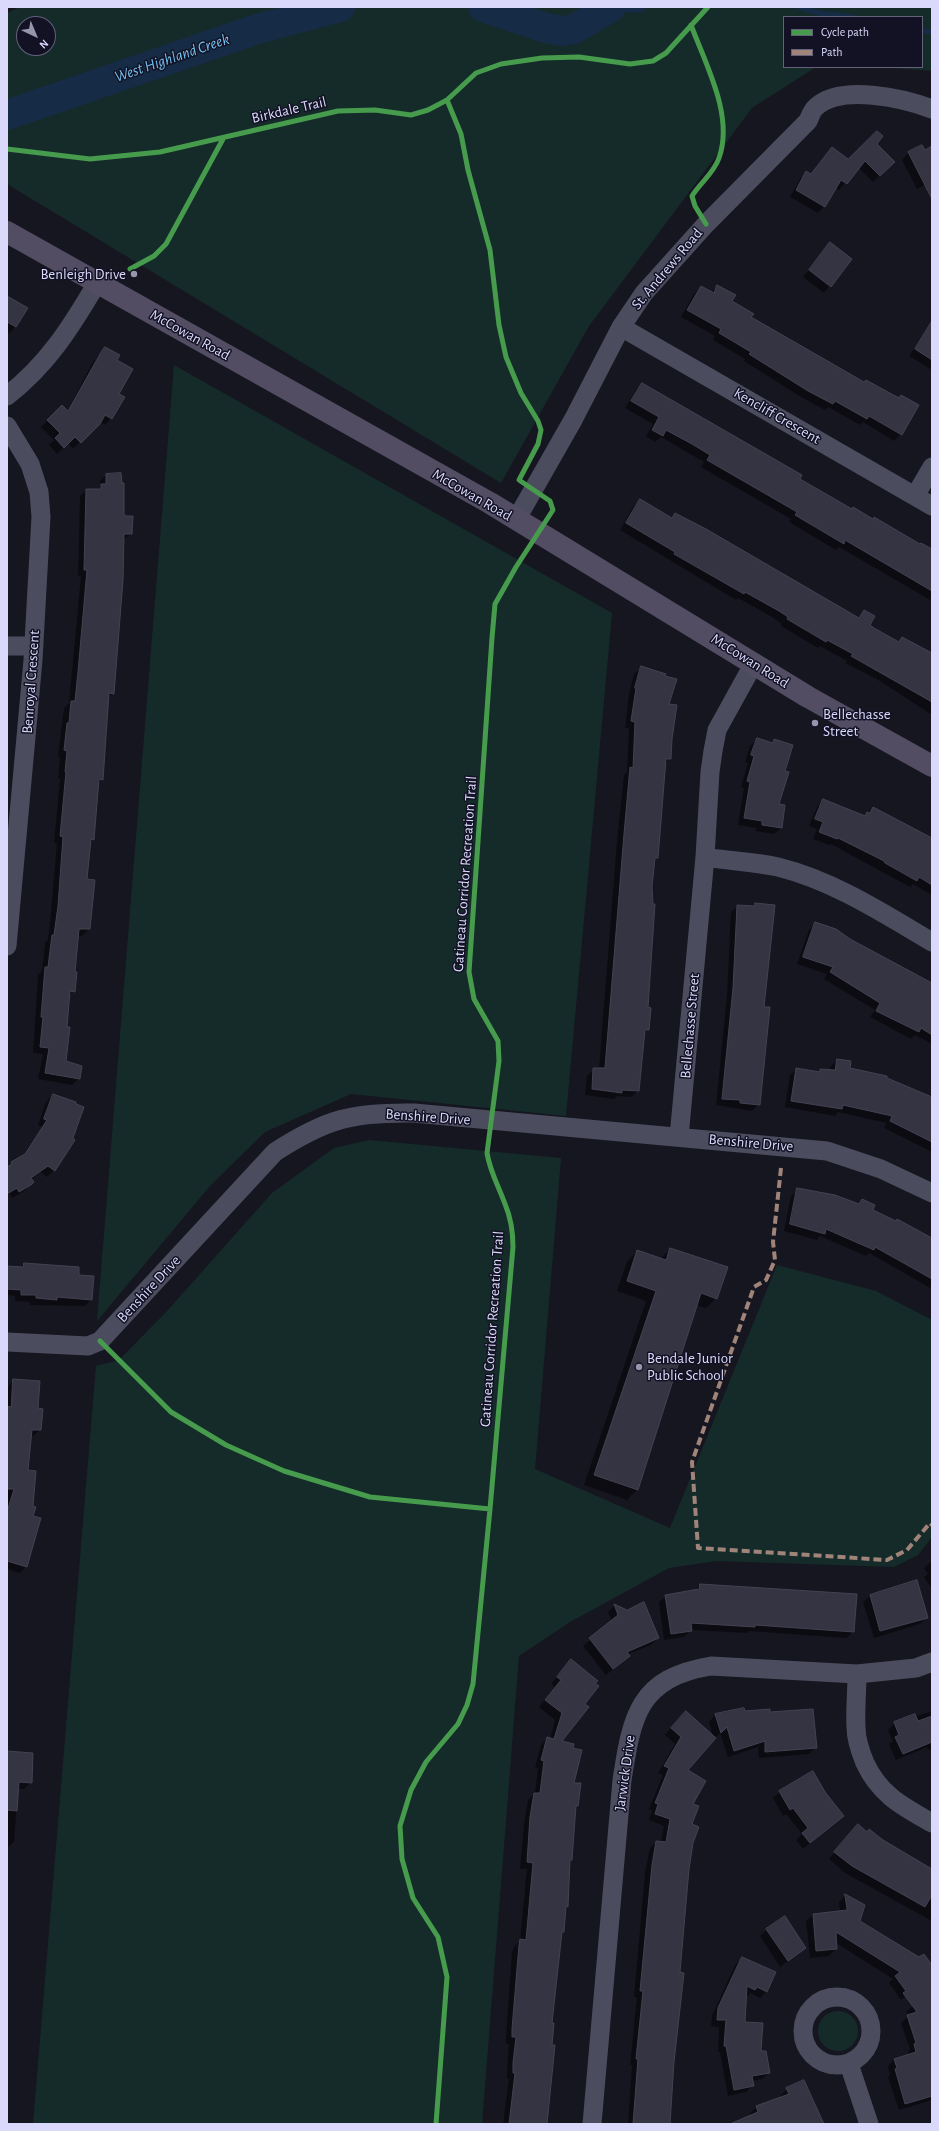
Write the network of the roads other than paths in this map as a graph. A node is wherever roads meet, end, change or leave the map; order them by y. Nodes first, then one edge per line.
1 (932, 109) edge
2 (7, 232) edge
3 (97, 283) junction
4 (621, 327) junction
5 (7, 396) edge
6 (7, 426) edge
7 (932, 467) edge
8 (915, 496) junction
9 (932, 506) edge
10 (516, 520) junction
11 (7, 646) edge
12 (34, 646) junction
13 (754, 663) junction
14 (932, 766) edge
15 (705, 857) junction
16 (932, 942) edge
17 (7, 946) edge
18 (678, 1137) junction
19 (932, 1193) edge
20 (7, 1342) edge
21 (932, 1662) edge
22 (857, 1674) junction
23 (932, 1823) edge
24 (849, 2064) dead end
25 (592, 2124) edge
26 (869, 2124) edge

1 - 4 street, St. Andrews Road
2 - 3 main road, McCowan Road
3 - 5 street
3 - 10 main road, McCowan Road
4 - 8 street, Kencliff Crescent
4 - 10 street, St. Andrews Road
6 - 12 street, Benroyal Crescent
7 - 8 street
8 - 9 street, Kencliff Crescent
10 - 13 main road, McCowan Road
11 - 12 street
12 - 17 street, Benroyal Crescent
13 - 14 main road, McCowan Road
13 - 15 street, Bellechasse Street
15 - 16 street
15 - 18 street, Bellechasse Street
18 - 19 street, Benshire Drive
18 - 20 street, Benshire Drive
21 - 22 street, Jarwick Drive
22 - 23 street
22 - 25 street, Jarwick Drive
24 - 26 street

